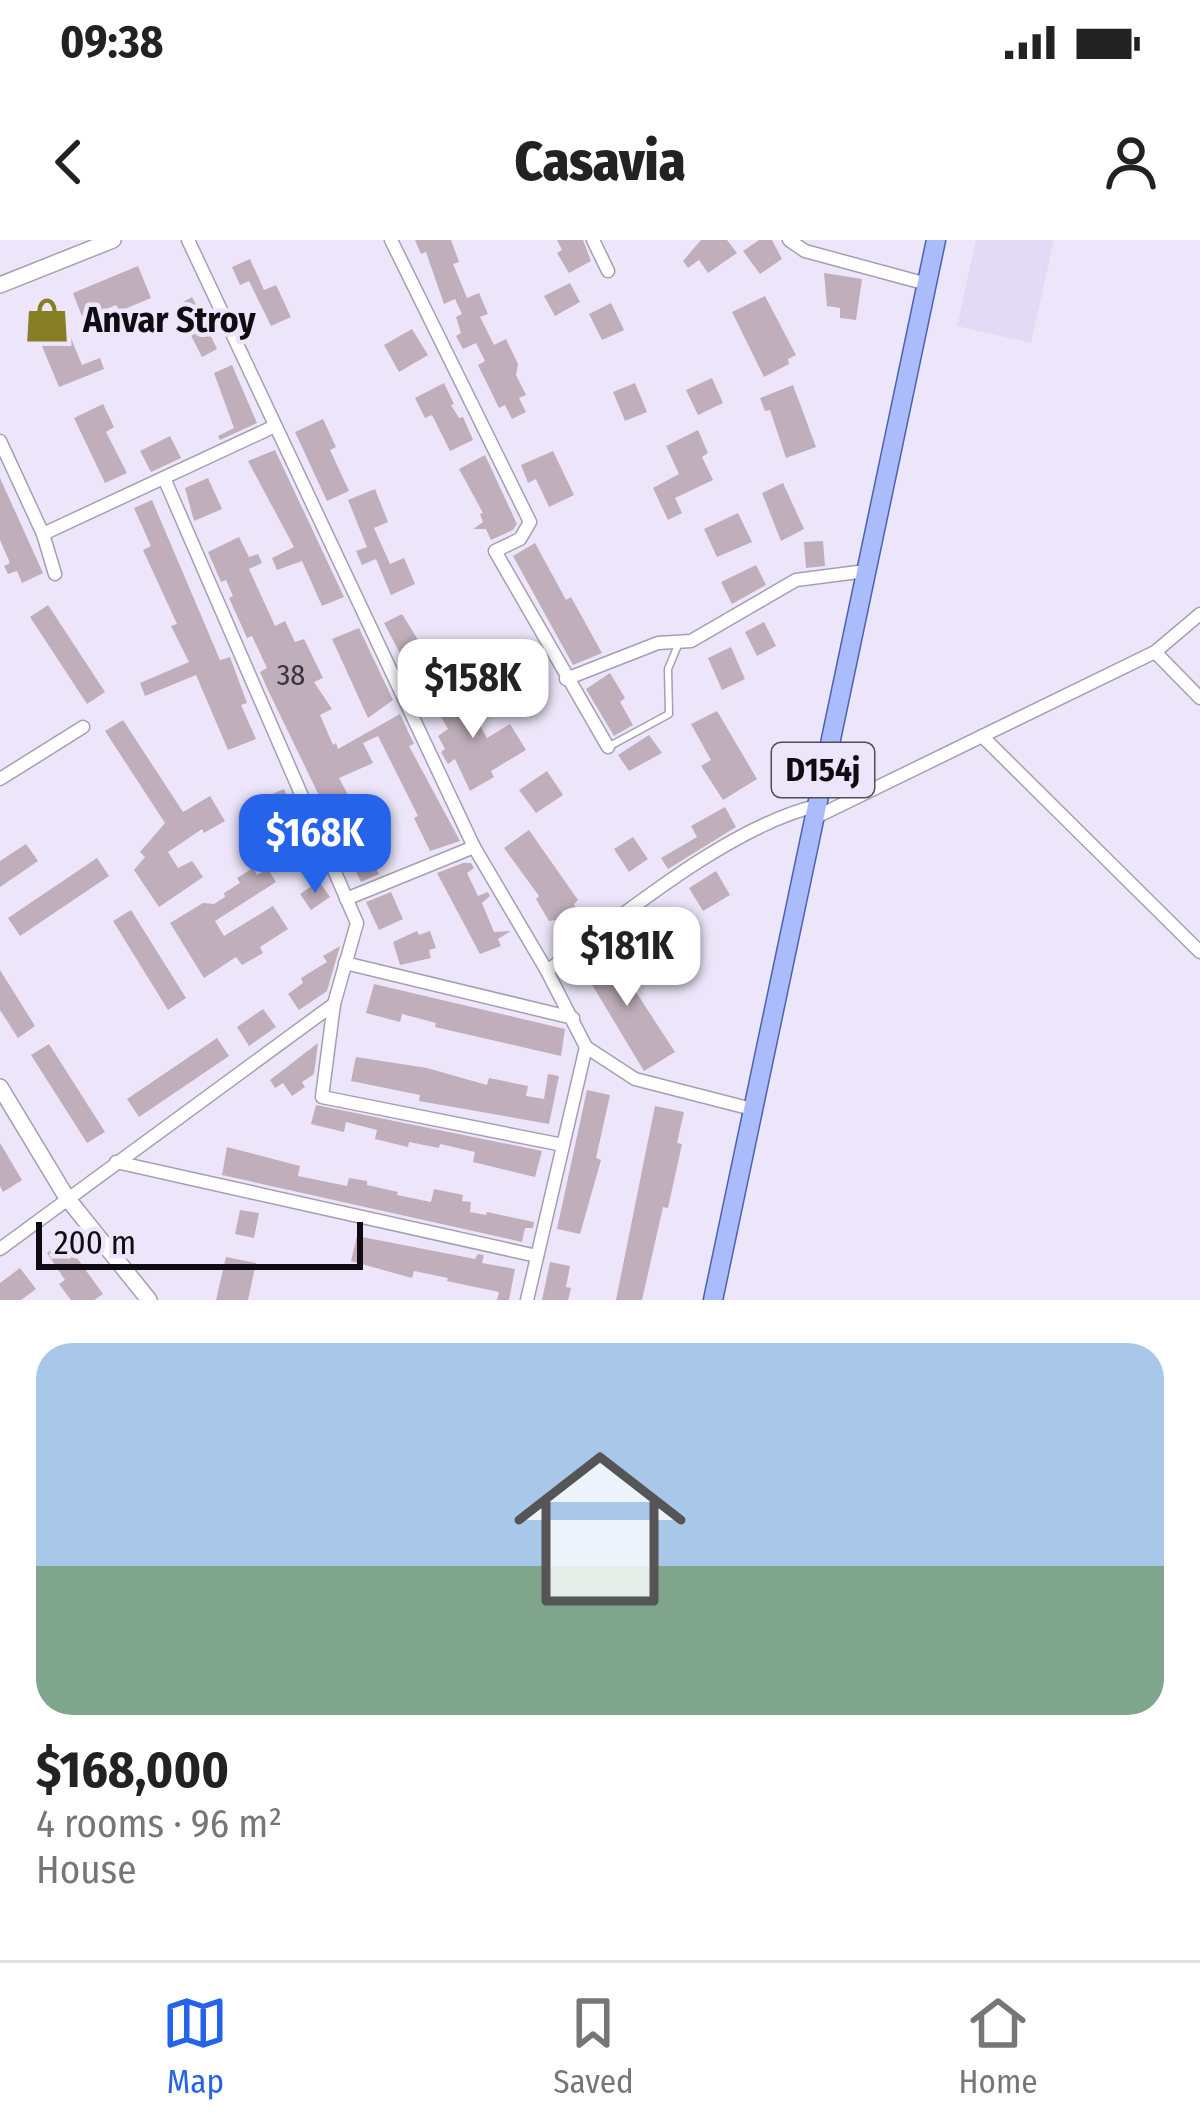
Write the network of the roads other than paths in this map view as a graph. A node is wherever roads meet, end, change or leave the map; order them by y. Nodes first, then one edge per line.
1 (113, 240) edge
2 (188, 240) edge
3 (392, 240) edge
4 (593, 240) edge
5 (790, 240) edge
6 (936, 240) edge
7 (608, 271) dead end
8 (927, 284) junction
9 (0, 286) edge
10 (274, 426) junction
11 (0, 441) edge
12 (164, 478) junction
13 (43, 534) junction
14 (866, 571) junction
15 (55, 574) dead end
16 (1200, 614) edge
17 (679, 642) junction
18 (1155, 652) junction
19 (566, 679) junction
20 (1200, 698) edge
21 (83, 727) dead end
22 (982, 736) junction
23 (608, 747) joint
24 (0, 779) edge
25 (814, 812) junction
26 (474, 847) junction
27 (346, 899) junction
28 (1200, 952) edge
29 (345, 963) junction
30 (548, 971) junction
31 (334, 1004) junction
32 (573, 1018) junction
33 (586, 1047) junction
34 (0, 1087) edge
35 (752, 1109) junction
36 (563, 1145) junction
37 (116, 1162) junction
38 (67, 1198) junction
39 (0, 1249) edge
40 (537, 1256) junction
41 (148, 1300) edge
42 (527, 1300) edge
43 (713, 1300) edge

1 - 9 street
2 - 10 street
3 - 19 street
4 - 7 street
5 - 8 street
6 - 8 main road, D154j
8 - 14 main road, D154j
10 - 12 street
10 - 26 street
11 - 13 street
12 - 13 street
12 - 27 street
13 - 15 street
14 - 17 street
14 - 25 main road, D154j
16 - 18 street
17 - 19 street
17 - 23 lane
18 - 20 street
18 - 22 street
19 - 23 street
21 - 24 street
22 - 25 street
22 - 28 street
25 - 30 street
25 - 35 main road, D154j
26 - 27 street
26 - 30 street
27 - 29 street
29 - 31 street
29 - 32 street
30 - 32 street
31 - 36 street
31 - 37 street
32 - 33 street
33 - 35 street
33 - 36 street
34 - 38 street
35 - 43 main road, D154j
36 - 40 street
37 - 38 street
37 - 40 street
38 - 39 street
38 - 41 street
40 - 42 street

